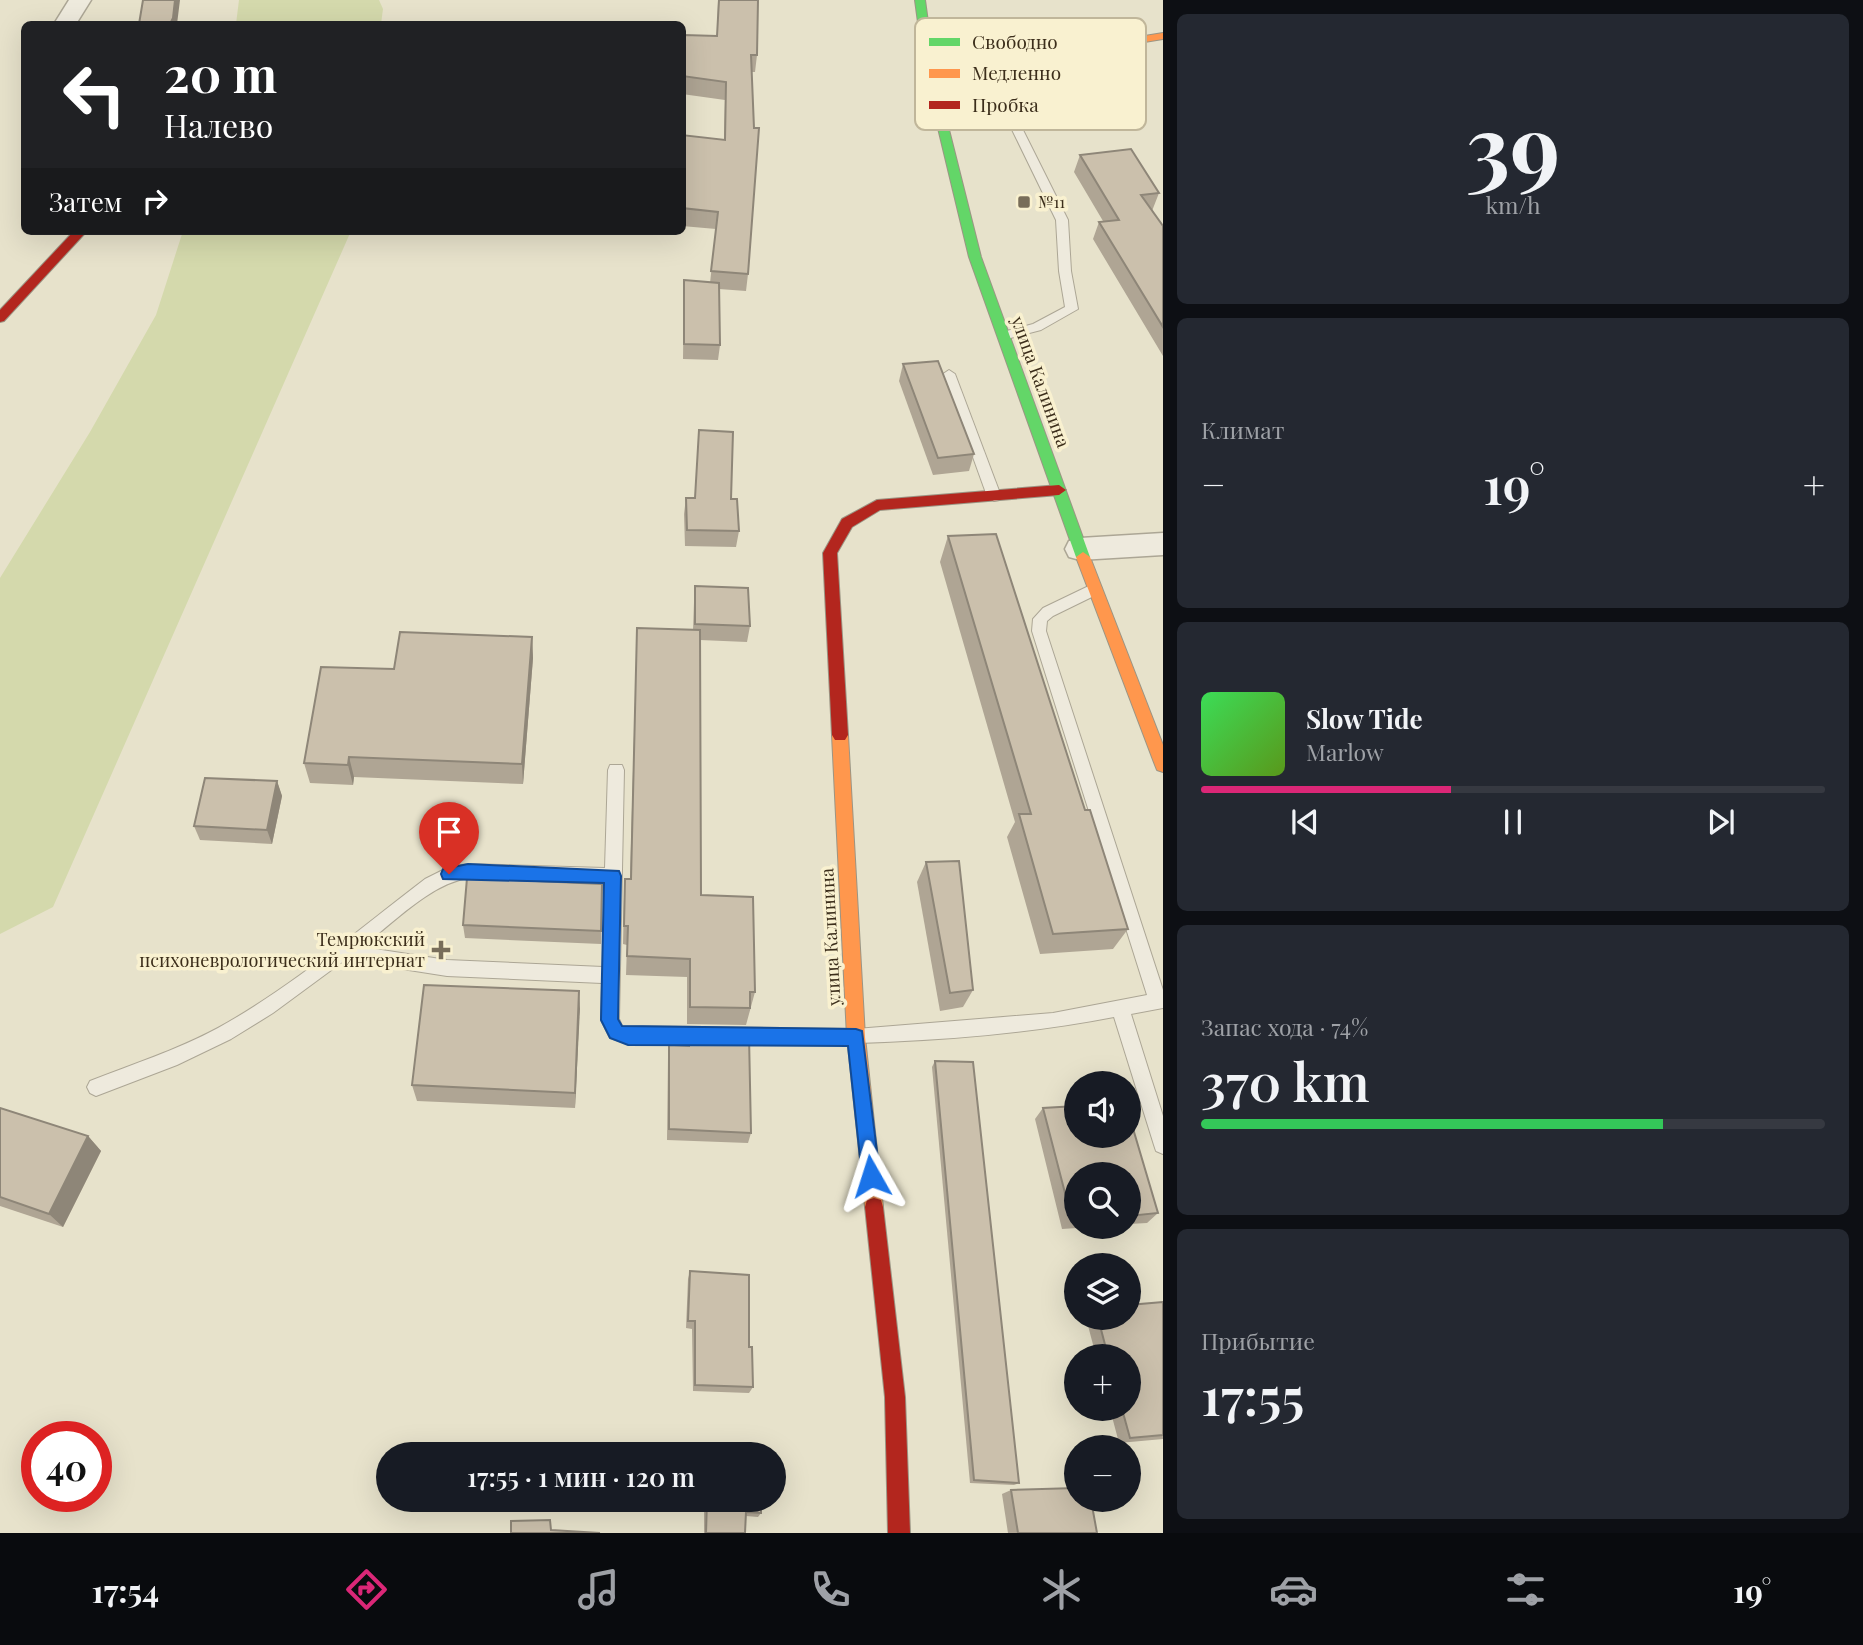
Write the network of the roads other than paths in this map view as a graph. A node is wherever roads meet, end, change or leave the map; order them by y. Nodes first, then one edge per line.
1 (80, 0) edge
2 (920, 0) edge
3 (922, 18) edge
4 (67, 21) edge
5 (944, 130) edge
6 (1018, 130) edge
7 (77, 235) edge
8 (0, 318) edge
9 (1003, 337) junction
10 (949, 374) dead end
11 (1059, 490) junction
12 (994, 496) junction
13 (1163, 544) edge
14 (1080, 549) junction
15 (1095, 589) junction
16 (1163, 765) edge
17 (616, 770) dead end
18 (613, 876) junction
19 (341, 952) junction
20 (610, 975) junction
21 (1161, 1000) edge
22 (1120, 1009) junction
23 (856, 1037) junction
24 (96, 1087) dead end
25 (1163, 1145) edge
26 (899, 1533) edge

1 - 4 street
2 - 3 street, улица Калинина
5 - 9 street, улица Калинина
6 - 9 lane
7 - 8 street
9 - 11 street, улица Калинина
10 - 12 lane
11 - 12 street
11 - 14 street, улица Калинина
12 - 23 street, улица Калинина
13 - 14 street
14 - 15 street, улица Калинина
15 - 16 street, улица Калинина
15 - 21 lane
17 - 18 lane
18 - 19 lane
18 - 20 lane
19 - 20 lane
19 - 24 lane
20 - 23 lane
21 - 22 lane
22 - 23 lane
22 - 25 lane
23 - 26 street, улица Калинина

